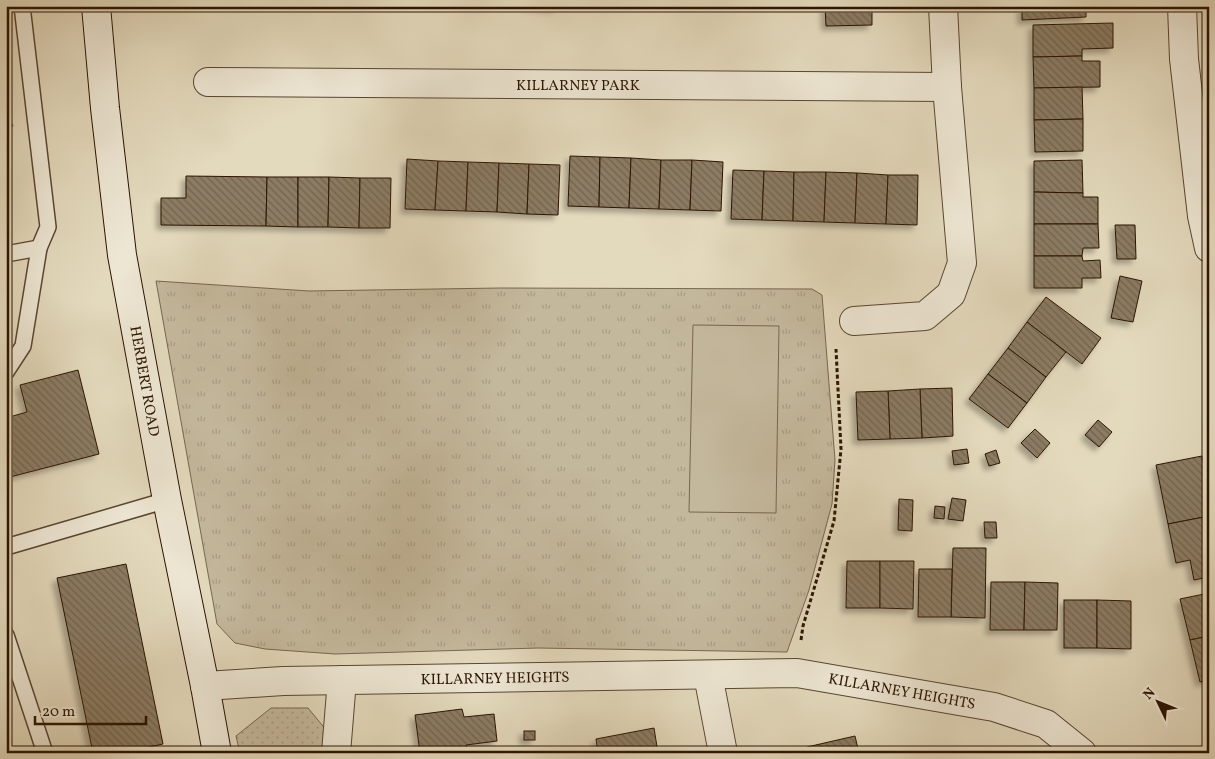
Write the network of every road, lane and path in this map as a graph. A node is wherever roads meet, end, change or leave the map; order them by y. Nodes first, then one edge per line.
1 (22, 6) edge
2 (96, 6) edge
3 (943, 6) edge
4 (1182, 6) edge
5 (208, 82) dead end
6 (947, 86) junction
7 (39, 248) junction
8 (1209, 248) edge
9 (6, 254) edge
10 (854, 321) joint
11 (6, 372) edge
12 (167, 500) junction
13 (6, 547) edge
14 (6, 634) edge
15 (797, 673) junction
16 (708, 675) junction
17 (342, 680) junction
18 (205, 686) junction
19 (45, 753) edge
20 (217, 753) edge
21 (336, 753) edge
22 (723, 753) edge
23 (1082, 753) edge

1 - 7 lane
2 - 12 street, HERBERT ROAD
3 - 6 street
4 - 8 street
5 - 6 street, KILLARNEY PARK
6 - 10 street
7 - 9 lane
7 - 11 lane
10 - 15 path
12 - 13 lane
12 - 18 street, HERBERT ROAD
14 - 19 lane
15 - 16 street, KILLARNEY HEIGHTS
15 - 23 street, KILLARNEY HEIGHTS
16 - 17 street, KILLARNEY HEIGHTS
16 - 22 street
17 - 18 street, KILLARNEY HEIGHTS
17 - 21 street
18 - 20 street, HERBERT ROAD

